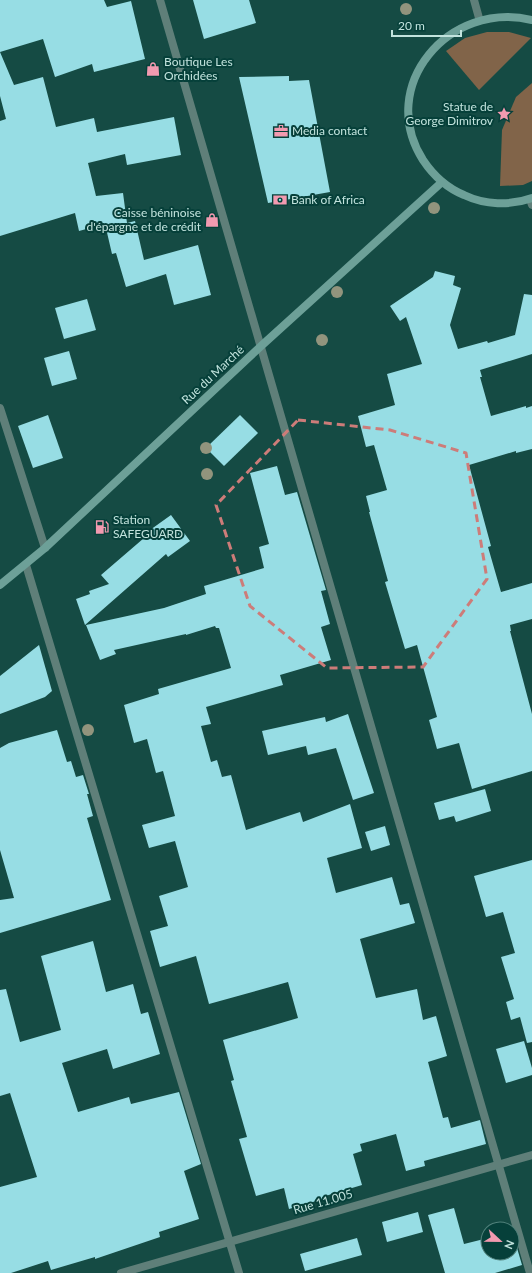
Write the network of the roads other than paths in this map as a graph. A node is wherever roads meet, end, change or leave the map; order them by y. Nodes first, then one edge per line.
1 (160, 0) edge
2 (474, 0) edge
3 (479, 18) junction
4 (532, 20) edge
5 (442, 182) junction
6 (531, 201) edge
7 (260, 347) junction
8 (0, 408) edge
9 (45, 548) junction
10 (26, 565) junction
11 (0, 585) edge
12 (532, 1155) edge
13 (499, 1164) junction
14 (230, 1242) junction
15 (121, 1273) edge
16 (239, 1273) edge
17 (530, 1273) edge

1 - 7 street
2 - 3 street
3 - 4 main road
3 - 5 main road
5 - 6 main road
5 - 7 main road, Rue du Marché
7 - 9 main road, Rue du Marché
7 - 13 street
8 - 9 street
9 - 10 main road, Rue du Marché
10 - 11 main road, Rue du Marché
10 - 14 street
12 - 13 street, Rue 11.005
13 - 14 street, Rue 11.005
13 - 17 street
14 - 15 street, Rue 11.005
14 - 16 street

